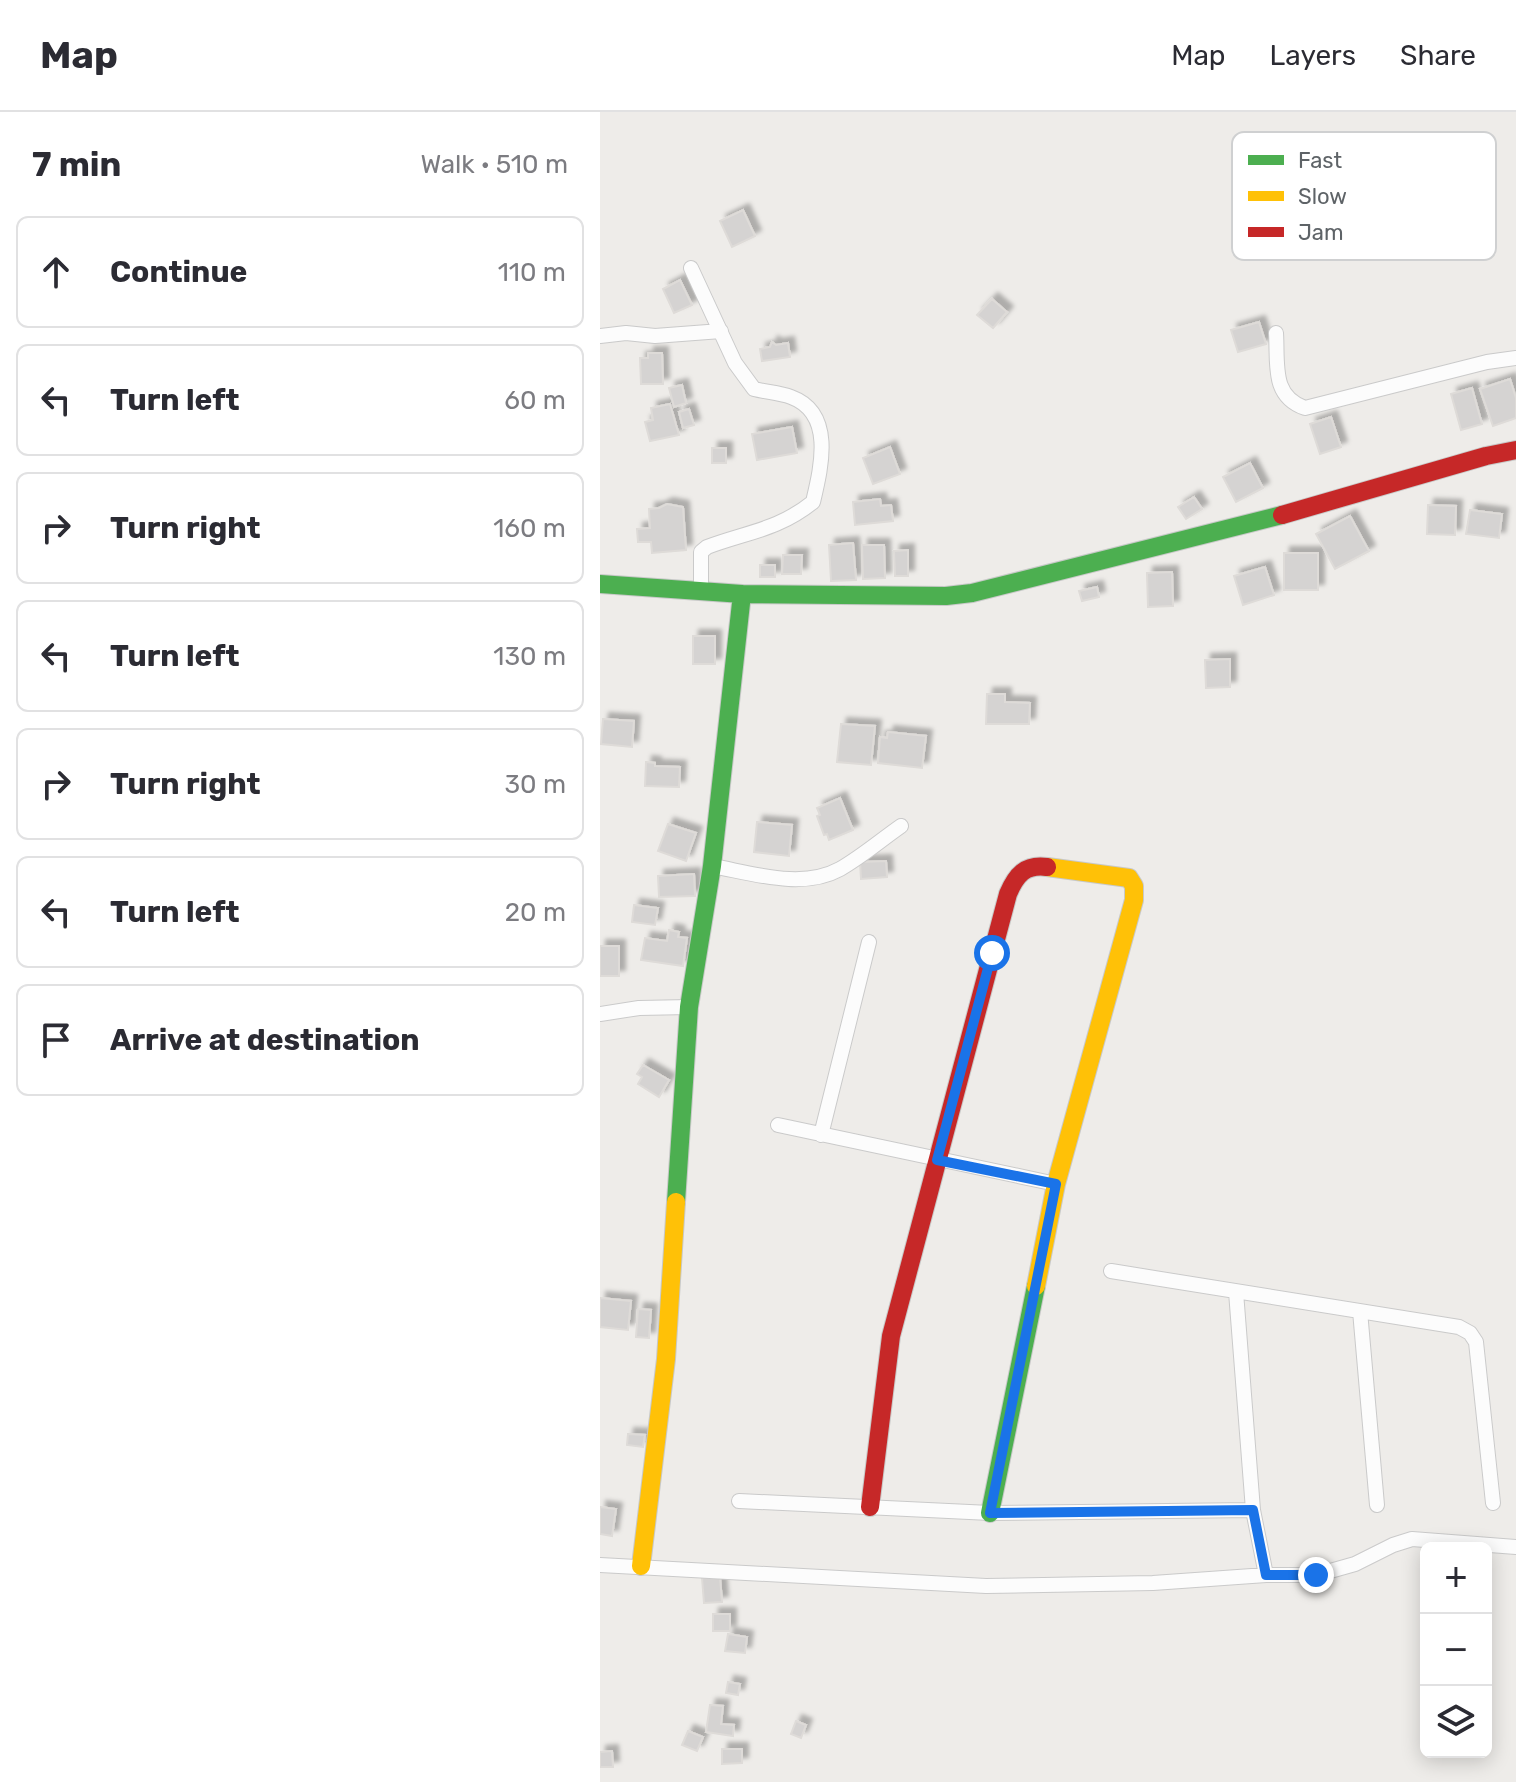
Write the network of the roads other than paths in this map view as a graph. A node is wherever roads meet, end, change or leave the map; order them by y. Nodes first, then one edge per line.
1 (691, 268) dead end
2 (721, 331) junction
3 (1276, 333) dead end
4 (600, 336) edge
5 (1516, 358) edge
6 (1516, 450) edge
7 (600, 584) edge
8 (701, 590) junction
9 (742, 594) junction
10 (901, 826) dead end
11 (712, 866) junction
12 (869, 942) dead end
13 (689, 1007) junction
14 (600, 1014) edge
15 (778, 1125) dead end
16 (821, 1135) junction
17 (937, 1160) junction
18 (1056, 1184) junction
19 (1111, 1271) dead end
20 (1236, 1292) junction
21 (1360, 1311) junction
22 (739, 1501) dead end
23 (1493, 1503) dead end
24 (1377, 1505) dead end
25 (870, 1507) junction
26 (1253, 1510) junction
27 (990, 1513) junction
28 (1516, 1547) edge
29 (600, 1565) edge
30 (641, 1566) junction
31 (1266, 1575) junction

1 - 2 street
2 - 4 street
2 - 8 street
3 - 5 street
6 - 9 street
7 - 8 street
8 - 9 street
9 - 11 street
10 - 11 street
11 - 13 street
12 - 16 street
13 - 14 street
13 - 30 street
15 - 16 street
16 - 17 street
17 - 18 street
17 - 18 street
17 - 25 street
18 - 27 street
19 - 20 street
20 - 21 street
20 - 26 street
21 - 23 street
21 - 24 street
22 - 25 street
25 - 27 street
26 - 27 street
26 - 31 street
28 - 31 street
29 - 30 street
30 - 31 street

